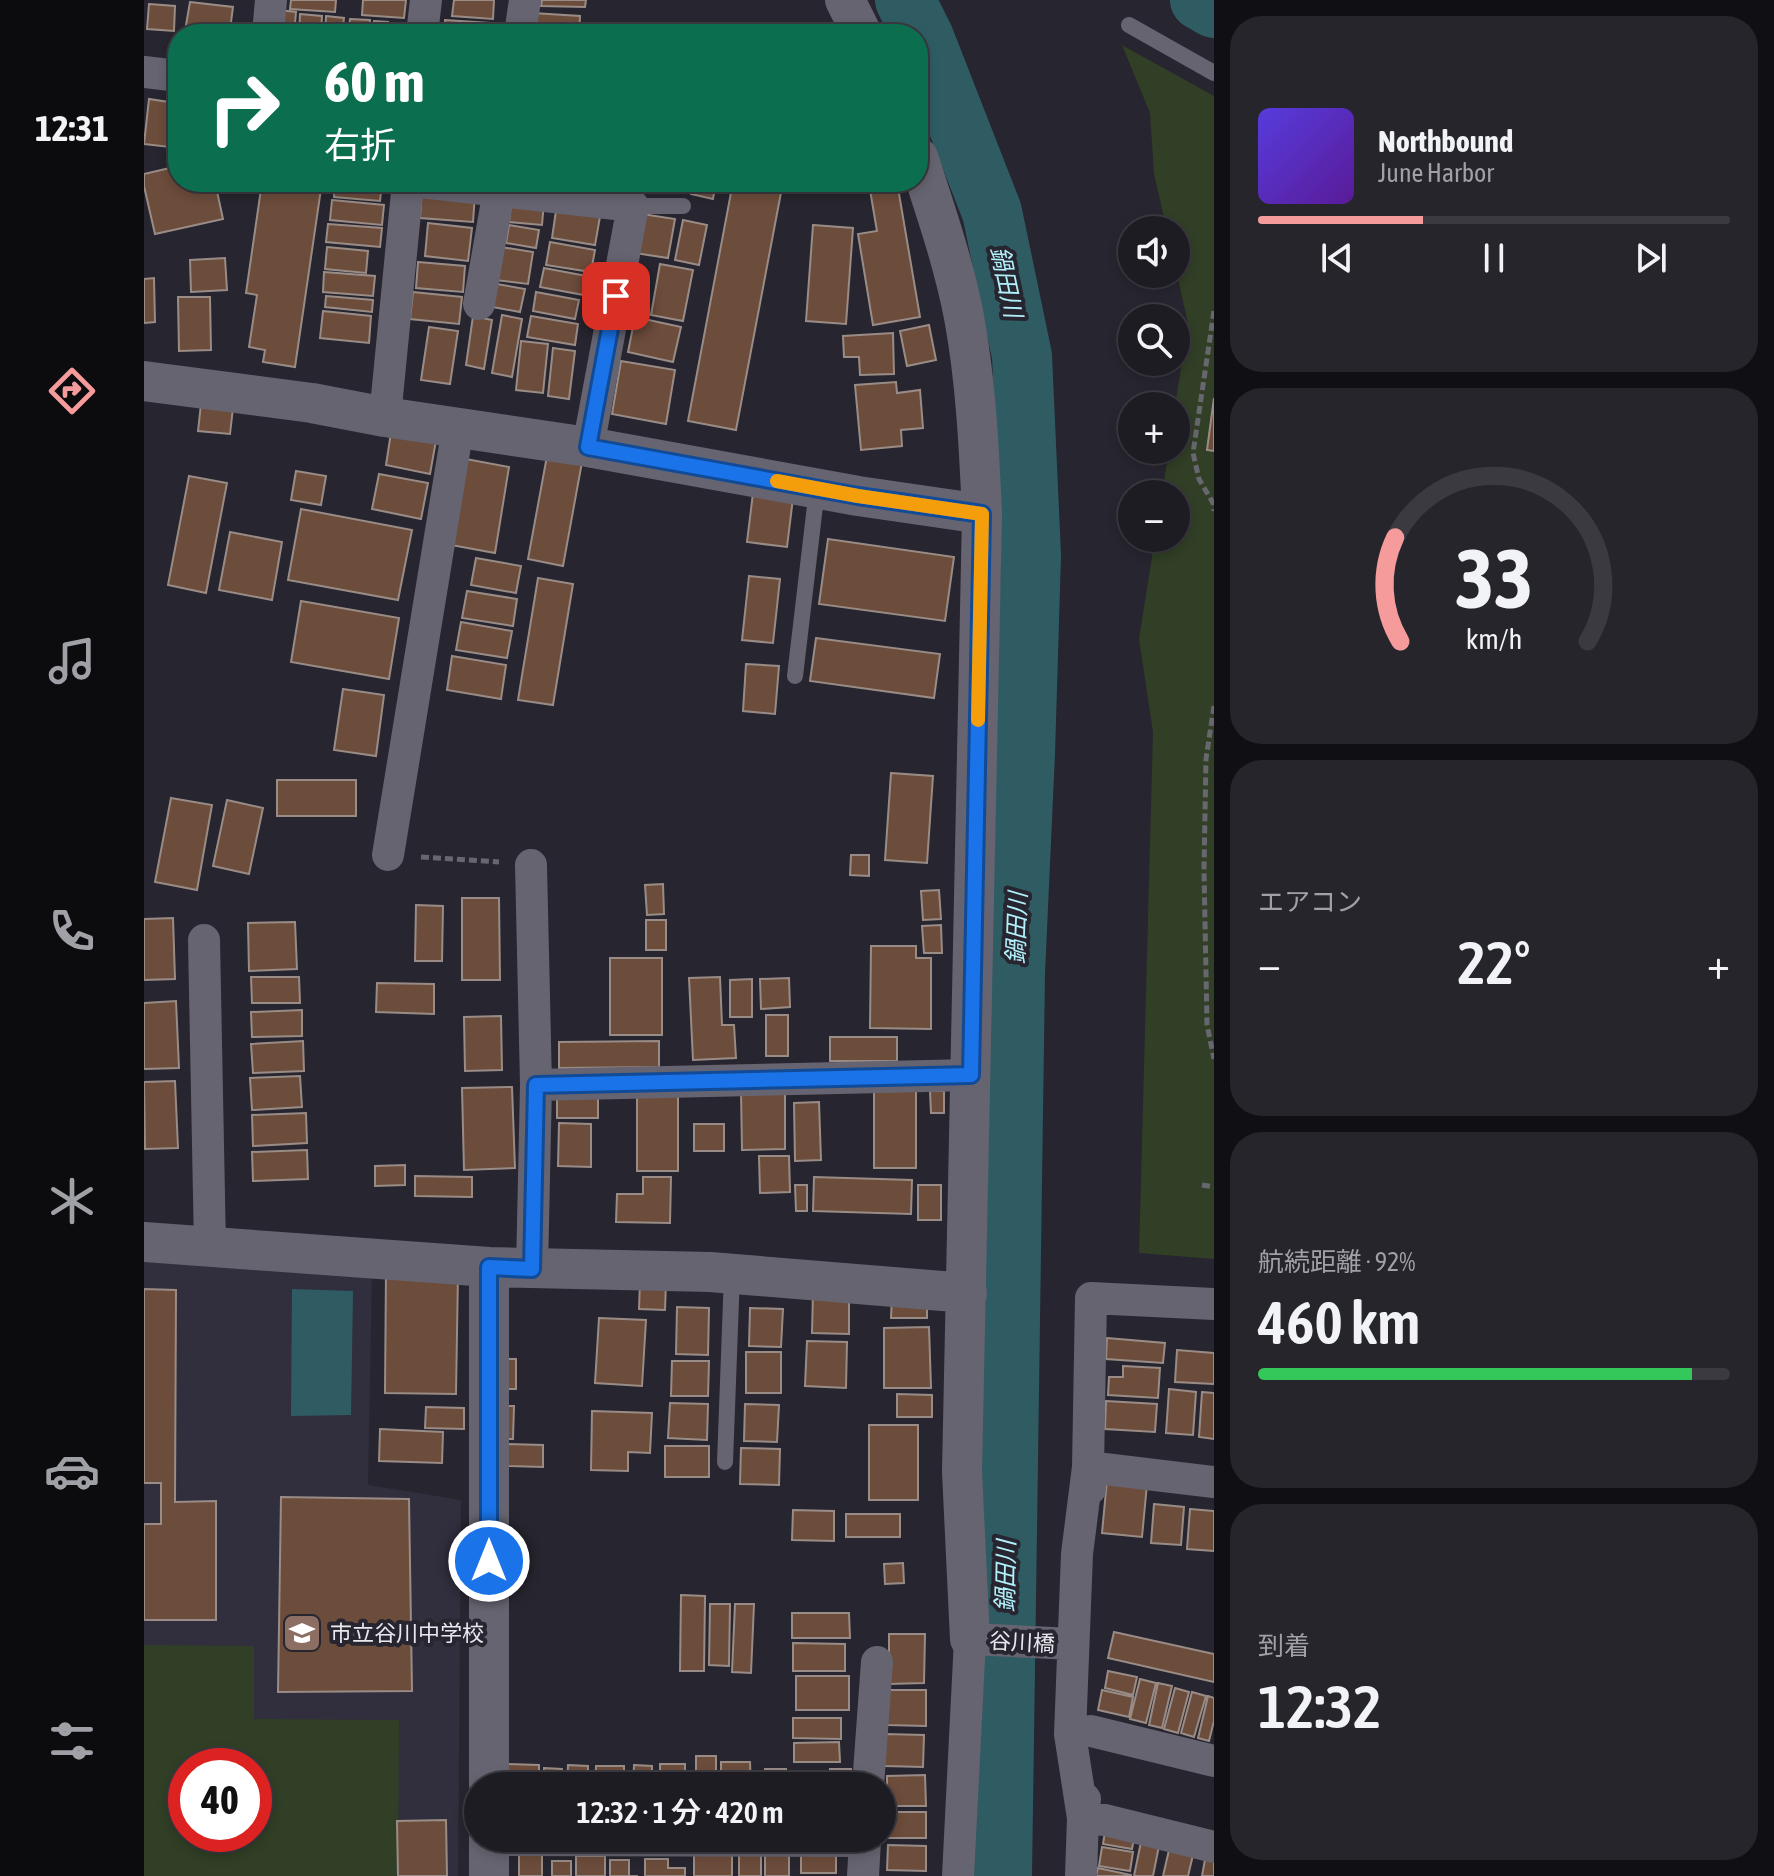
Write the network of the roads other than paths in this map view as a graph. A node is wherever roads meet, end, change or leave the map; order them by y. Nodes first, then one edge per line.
1 (271, 0) edge
2 (426, 0) edge
3 (525, 0) edge
4 (845, 0) edge
5 (269, 24) edge
6 (423, 24) edge
7 (521, 24) edge
8 (857, 24) edge
9 (1129, 25) dead end
10 (144, 72) edge
11 (1214, 73) edge
12 (168, 75) edge
13 (928, 188) edge
14 (407, 192) edge
15 (499, 192) edge
16 (516, 192) edge
17 (633, 206) junction
18 (683, 206) dead end
19 (479, 304) dead end
20 (144, 381) edge
21 (385, 417) junction
22 (458, 427) junction
23 (588, 447) junction
24 (817, 489) junction
25 (982, 514) junction
26 (795, 676) dead end
27 (388, 855) road end
28 (531, 865) road end
29 (204, 940) dead end
30 (971, 1075) junction
31 (536, 1085) junction
32 (144, 1242) edge
33 (210, 1247) junction
34 (489, 1267) junction
35 (532, 1269) junction
36 (732, 1274) junction
37 (967, 1293) junction
38 (1214, 1304) edge
39 (725, 1462) dead end
40 (1088, 1467) junction
41 (1214, 1482) edge
42 (970, 1639) junction
43 (1073, 1644) junction
44 (877, 1662) dead end
45 (1091, 1731) junction
46 (1214, 1761) edge
47 (489, 1772) edge
48 (869, 1772) edge
49 (1083, 1818) junction
50 (1214, 1847) edge
51 (864, 1852) edge
52 (863, 1876) edge
53 (958, 1876) edge
54 (1081, 1876) edge

1 - 5 street
2 - 6 street
3 - 7 street
4 - 8 street
9 - 11 lane
10 - 12 street
13 - 25 street
14 - 21 street
15 - 19 street
16 - 17 street
17 - 18 lane
17 - 23 street
20 - 21 street
21 - 22 street
22 - 23 street
22 - 27 street
23 - 24 street
24 - 25 street
24 - 26 lane
25 - 30 street
28 - 31 street
29 - 33 street
30 - 31 street
30 - 37 street
31 - 35 street
32 - 33 street
33 - 34 street
34 - 35 street
34 - 47 street
35 - 36 street
36 - 37 street
36 - 39 lane
37 - 42 street
38 - 40 street
40 - 41 street
40 - 43 street
40 - 45 street
42 - 43 street, 谷川橋
42 - 53 street
43 - 49 street
44 - 48 street
45 - 46 street
45 - 49 street
49 - 50 street
49 - 54 street
51 - 52 street

